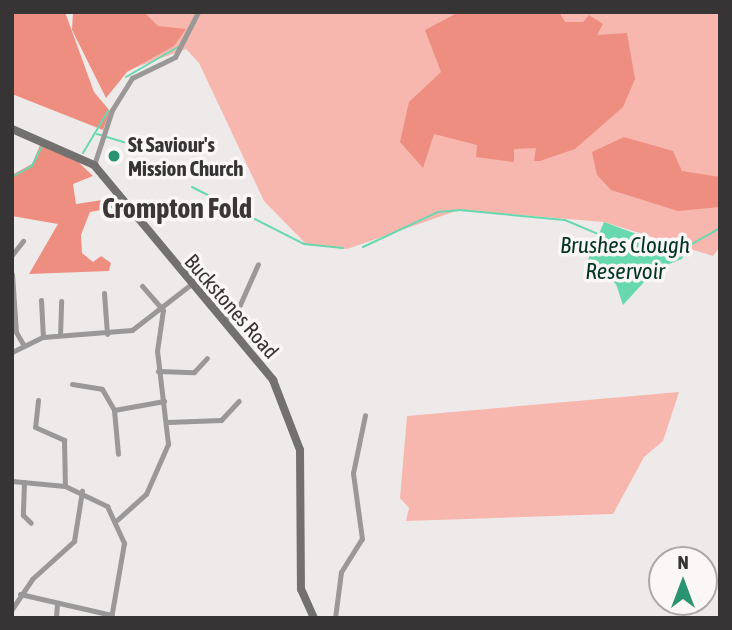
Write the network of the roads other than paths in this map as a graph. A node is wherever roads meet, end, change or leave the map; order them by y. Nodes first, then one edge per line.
1 (198, 12) edge
2 (12, 129) edge
3 (94, 165) junction
4 (23, 241) dead end
5 (12, 255) edge
6 (258, 264) dead end
7 (12, 274) edge
8 (12, 285) edge
9 (190, 285) junction
10 (142, 286) dead end
11 (104, 293) dead end
12 (41, 300) dead end
13 (61, 302) dead end
14 (163, 310) junction
15 (149, 320) junction
16 (224, 320) junction
17 (159, 331) junction
18 (107, 334) junction
19 (60, 335) junction
20 (43, 337) junction
21 (23, 344) junction
22 (12, 352) edge
23 (207, 358) dead end
24 (158, 371) junction
25 (72, 384) dead end
26 (38, 400) dead end
27 (164, 401) junction
28 (239, 401) dead end
29 (114, 410) junction
30 (365, 415) dead end
31 (168, 422) junction
32 (118, 454) dead end
33 (12, 481) edge
34 (24, 482) junction
35 (65, 486) junction
36 (82, 491) junction
37 (117, 520) junction
38 (31, 523) dead end
39 (20, 594) junction
40 (57, 604) junction
41 (12, 609) edge
42 (111, 616) edge
43 (56, 618) edge
44 (314, 618) edge
45 (335, 618) edge

1 - 3 street
2 - 3 main road, Buckstones Road
3 - 9 main road, Buckstones Road
4 - 5 street
6 - 16 street
7 - 8 street
8 - 21 street
9 - 14 street
9 - 16 main road, Buckstones Road
10 - 14 street
11 - 18 street
12 - 20 street
13 - 19 street
14 - 15 street
14 - 17 street
15 - 17 street
15 - 18 street
16 - 44 main road, Buckstones Road
17 - 24 street
18 - 19 street
19 - 20 street
20 - 21 street
21 - 22 street
23 - 24 street
24 - 27 street
25 - 29 street
26 - 35 street
27 - 29 street
27 - 31 street
28 - 31 street
29 - 32 street
30 - 45 street
31 - 37 street
33 - 34 street
34 - 35 street
34 - 38 street
35 - 36 street
36 - 37 street
36 - 39 street
37 - 42 street
39 - 40 street
39 - 41 street
40 - 42 street
40 - 43 street

